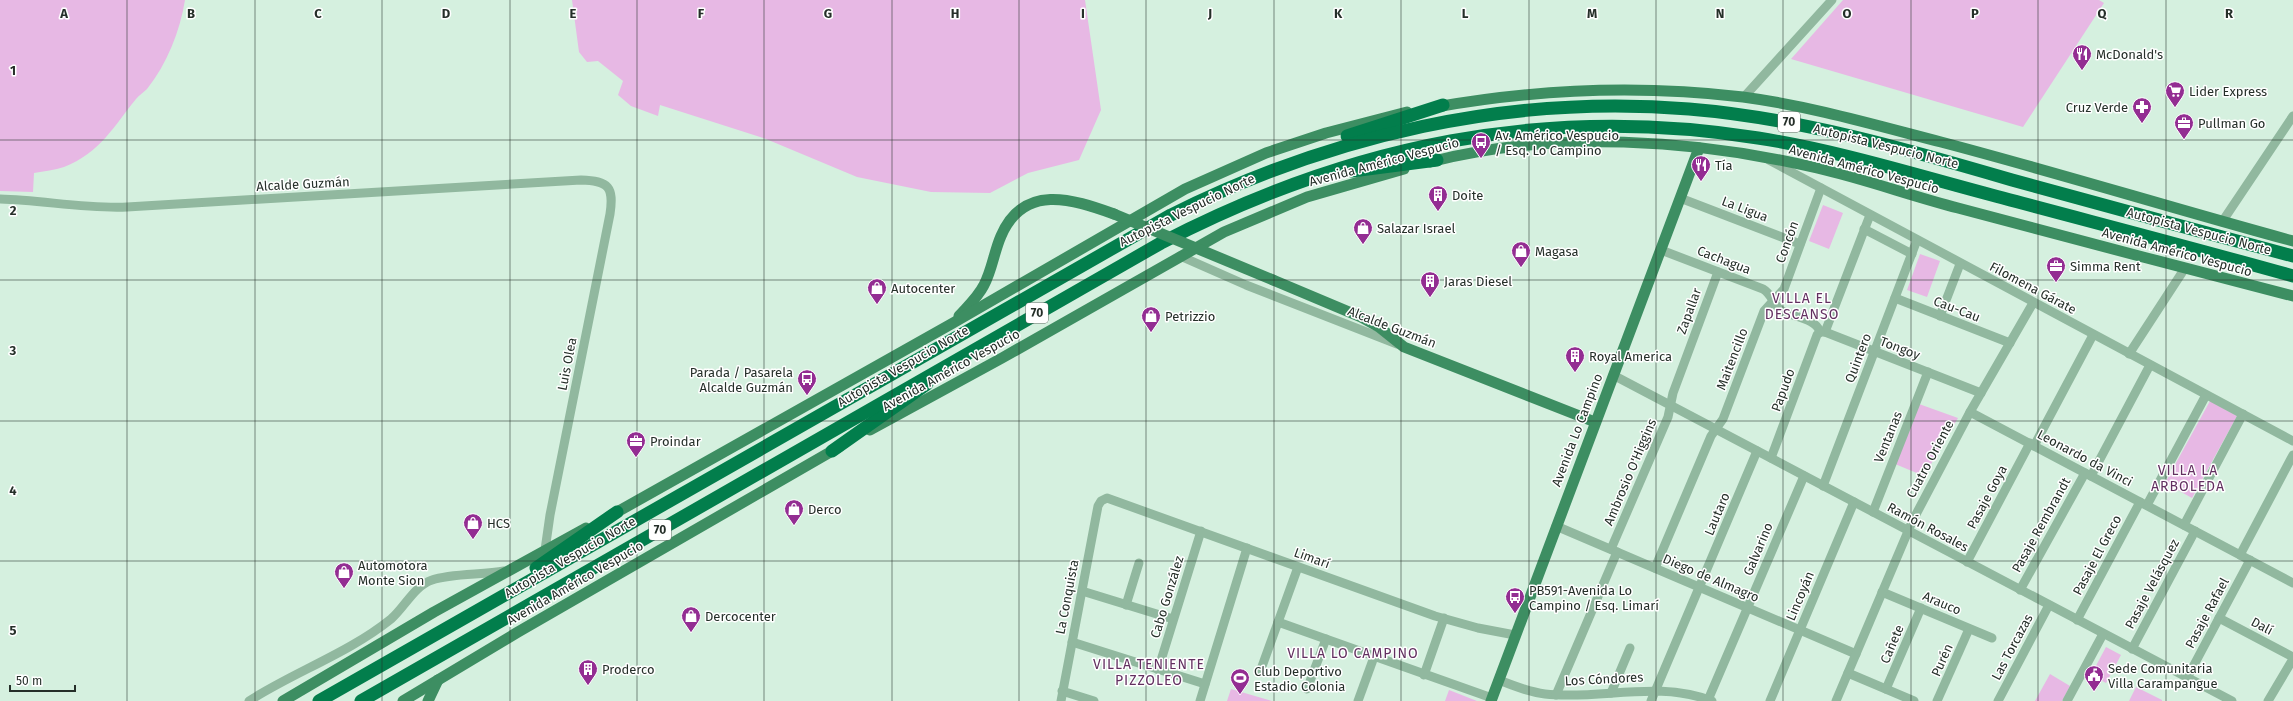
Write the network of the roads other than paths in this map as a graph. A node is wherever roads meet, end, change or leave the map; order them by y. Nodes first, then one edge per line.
1 (1832, 0) edge
2 (1744, 97) junction
3 (1443, 105) junction
4 (2293, 116) edge
5 (1699, 148) junction
6 (1763, 157) junction
7 (1437, 160) junction
8 (1275, 168) junction
9 (606, 185) joint
10 (1288, 186) junction
11 (1821, 188) junction
12 (1680, 198) junction
13 (0, 199) edge
14 (1870, 215) junction
15 (2222, 222) junction
16 (1864, 229) junction
17 (1917, 240) junction
18 (2293, 241) edge
19 (1800, 244) junction
20 (1661, 250) junction
21 (1912, 254) junction
22 (1180, 256) junction
23 (2293, 256) edge
24 (1960, 264) junction
25 (2185, 268) junction
26 (1718, 272) junction
27 (2293, 276) edge
28 (2293, 296) edge
29 (1895, 298) junction
30 (1773, 301) junction
31 (2033, 303) junction
32 (1940, 316) junction
33 (953, 323) junction
34 (1823, 332) junction
35 (2093, 335) junction
36 (2010, 343) junction
37 (1404, 347) junction
38 (1874, 351) junction
39 (2129, 354) junction
40 (959, 357) junction
41 (2150, 365) junction
42 (1928, 372) junction
43 (1613, 375) junction
44 (1981, 393) junction
45 (2206, 395) junction
46 (1670, 405) junction
47 (1970, 412) junction
48 (2243, 414) junction
49 (1595, 422) junction
50 (1716, 429) junction
51 (2293, 441) edge
52 (2032, 445) junction
53 (832, 451) junction
54 (1757, 451) junction
55 (2293, 455) edge
56 (1772, 458) junction
57 (2088, 474) junction
58 (1804, 476) junction
59 (1823, 486) junction
60 (1103, 500) joint
61 (1854, 502) junction
62 (2144, 504) junction
63 (617, 512) junction
64 (1873, 512) junction
65 (2184, 525) junction
66 (1556, 526) junction
67 (1201, 531) junction
68 (1908, 531) junction
69 (2195, 531) junction
70 (1247, 548) junction
71 (545, 550) junction
72 (1614, 550) junction
73 (2240, 555) junction
74 (2250, 560) junction
75 (1966, 562) junction
76 (1139, 563) dead end
77 (1298, 567) junction
78 (1656, 568) junction
79 (508, 570) junction
80 (2293, 582) edge
81 (1700, 587) junction
82 (2020, 590) junction
83 (1082, 591) junction
84 (1882, 592) junction
85 (487, 604) junction
86 (1126, 605) junction
87 (2049, 605) junction
88 (1748, 607) junction
89 (1921, 608) junction
90 (1444, 618) junction
91 (2218, 618) junction
92 (1173, 619) junction
93 (2077, 620) junction
94 (1278, 622) junction
95 (1970, 629) junction
96 (1800, 630) junction
97 (2103, 634) junction
98 (1515, 635) junction
99 (1992, 638) dead end
100 (1326, 639) junction
101 (1072, 642) junction
102 (1630, 648) dead end
103 (2132, 649) junction
104 (1856, 654) junction
105 (1374, 657) junction
106 (2293, 658) edge
107 (1158, 670) junction
108 (1260, 672) dead end
109 (1848, 673) junction
110 (1424, 675) junction
111 (2187, 678) junction
112 (438, 680) junction
113 (1499, 680) junction
114 (1205, 684) junction
115 (1307, 689) dead end
116 (1886, 689) junction
117 (1656, 690) junction
118 (1062, 691) junction
119 (1611, 693) junction
120 (1556, 695) junction
121 (1587, 697) edge
122 (1491, 699) edge
123 (1710, 700) edge
124 (249, 701) edge
125 (283, 701) edge
126 (319, 701) edge
127 (361, 701) edge
128 (403, 701) edge
129 (428, 701) edge
130 (1060, 701) edge
131 (1094, 701) edge
132 (1200, 701) edge
133 (1358, 701) edge
134 (1651, 701) edge
135 (1770, 701) edge
136 (1836, 701) edge
137 (1914, 701) edge
138 (1937, 701) edge
139 (1998, 701) edge
140 (2067, 701) edge
141 (2232, 701) edge
142 (2268, 701) edge

1 - 2 street
2 - 3 main road
2 - 15 main road
3 - 8 highway
3 - 33 main road
4 - 15 street
5 - 6 main road, Avenida Américo Vespucio
5 - 7 main road, Avenida Américo Vespucio
5 - 12 main road, Avenida Lo Campino
6 - 11 street, Filomena Gárate
6 - 25 main road, Avenida Américo Vespucio
7 - 10 highway
7 - 22 main road, Avenida Américo Vespucio
8 - 23 highway, Autopista Vespucio Norte / 70
8 - 85 highway, Autopista Vespucio Norte / 70
9 - 13 street, Alcalde Guzmán
9 - 71 street, Luis Olea
10 - 27 highway, Autopista Vespucio Norte / 70
10 - 40 highway, Autopista Vespucio Norte / 70
11 - 14 street, Filomena Gárate
11 - 19 street, Concón
12 - 19 street, La Ligua
12 - 20 main road, Avenida Lo Campino
14 - 16 street, Papudo
14 - 17 street, Filomena Gárate
15 - 18 main road
16 - 21 street
16 - 34 street, Papudo
17 - 21 street, Quintero
17 - 24 street, Filomena Gárate
19 - 30 street, Concón
20 - 26 street, Cachagua
20 - 43 main road, Avenida Lo Campino
21 - 29 street, Quintero
22 - 37 street, Alcalde Guzmán
22 - 53 main road, Avenida Américo Vespucio
24 - 31 street, Filomena Gárate
24 - 32 street
25 - 28 main road, Avenida Américo Vespucio
25 - 39 street
26 - 30 street, Cachagua
26 - 46 street, Zapallar
29 - 32 street, Cau-Cau
29 - 38 street, Quintero
30 - 34 street, Tongoy
30 - 50 street, Maitencillo
31 - 35 street, Filomena Gárate
31 - 36 street, Cuatro Oriente
32 - 36 street, Cau-Cau
33 - 37 main road, bridge
33 - 63 main road
34 - 38 street, Tongoy
34 - 56 street, Papudo
35 - 39 street, Filomena Gárate
35 - 52 street, Pasaje Goya
36 - 44 street, Cuatro Oriente
37 - 49 main road, Alcalde Guzmán
38 - 42 street, Tongoy
38 - 59 street, Quintero
39 - 41 street, Filomena Gárate
40 - 53 highway
40 - 127 highway, Autopista Vespucio Norte / 70
41 - 45 street, Filomena Gárate
41 - 57 street, Pasaje Rembrandt
42 - 44 street, Tongoy
42 - 64 street, Ventanas
43 - 46 street, Ramón Rosales
43 - 49 main road, Avenida Lo Campino
44 - 47 street, Cuatro Oriente
45 - 48 street, Filomena Gárate
45 - 62 street, Pasaje El Greco
46 - 50 street, Ramón Rosales
46 - 72 street, Ambrosio O'Higgins
47 - 52 street, Leonardo da Vinci
47 - 68 street, Cuatro Oriente
48 - 51 street, Filomena Gárate
48 - 65 street, Pasaje Velásquez
49 - 66 main road, Avenida Lo Campino
50 - 54 street, Ramón Rosales
50 - 78 street, Maitencillo
52 - 57 street, Leonardo da Vinci
52 - 75 street, Pasaje Goya
53 - 112 main road, Avenida Américo Vespucio
54 - 56 street, Ramón Rosales
54 - 81 street, Lautaro
55 - 73 street
56 - 58 street, Ramón Rosales
57 - 62 street, Leonardo da Vinci
57 - 82 street, Pasaje Rembrandt
58 - 59 street, Ramón Rosales
58 - 88 street, Galvarino
59 - 61 street, Ramón Rosales
60 - 67 street, Limarí
60 - 83 street, La Conquista
61 - 64 street, Ramón Rosales
61 - 96 street, Lincoyán
62 - 65 street, Leonardo da Vinci
62 - 93 street, Pasaje El Greco
63 - 71 main road
63 - 85 highway
64 - 68 street, Ramón Rosales
65 - 69 street, Leonardo da Vinci
66 - 72 street, Diego de Almagro
66 - 98 main road, Avenida Lo Campino
67 - 70 street, Limarí
67 - 92 street, Cabo González
68 - 75 street, Ramón Rosales
68 - 84 street, Cuatro Oriente
69 - 73 street, Leonardo da Vinci
69 - 103 street, Pasaje Velásquez
70 - 77 street, Limarí
70 - 114 street
71 - 79 main road
72 - 78 street, Diego de Almagro
72 - 120 street, Ambrosio O'Higgins
73 - 74 street, Leonardo da Vinci
74 - 80 street, Leonardo da Vinci
74 - 91 street, Pasaje Rafael
75 - 82 street, Ramón Rosales
76 - 86 street
77 - 90 street, Limarí
77 - 94 street
78 - 81 street, Diego de Almagro
79 - 124 street
79 - 125 main road
81 - 88 street, Diego de Almagro
81 - 117 street, Lautaro
82 - 87 street, Ramón Rosales
83 - 86 street
83 - 101 street, La Conquista
84 - 89 street, Arauco
84 - 104 street, Cuatro Oriente
85 - 126 highway, Autopista Vespucio Norte / 70
86 - 92 street
87 - 93 street, Ramón Rosales
87 - 139 street, Las Torcazas
88 - 96 street, Diego de Almagro
88 - 123 street, Galvarino
89 - 95 street, Arauco
89 - 116 street, Cañete
90 - 98 street, Limarí
90 - 110 street
91 - 106 street, Dalí
91 - 111 street, Pasaje Rafael
92 - 107 street, Cabo González
93 - 97 street, Ramón Rosales
94 - 100 street
94 - 108 street
95 - 99 street, Arauco
95 - 138 street, Purén
96 - 104 street, Diego de Almagro
96 - 135 street, Lincoyán
97 - 103 street, Ramón Rosales
97 - 140 street
98 - 113 main road, Avenida Lo Campino
100 - 105 street
100 - 115 street
101 - 107 street
101 - 118 street, La Conquista
102 - 119 street
103 - 111 street, Ramón Rosales
104 - 109 street, Cuatro Oriente
105 - 110 street
105 - 133 street
106 - 142 street, Dalí
107 - 114 street
109 - 116 street
109 - 136 street, Cuatro Oriente
110 - 122 street
111 - 141 street, Ramón Rosales
112 - 128 main road, Avenida Américo Vespucio
112 - 129 main road
113 - 120 street, Los Cóndores
113 - 122 main road, Avenida Lo Campino
114 - 132 street
116 - 137 street
117 - 119 street, Los Cóndores
117 - 123 street, Los Cóndores
117 - 134 street, Lautaro
118 - 130 street, La Conquista
118 - 131 street
119 - 121 street, Los Cóndores
120 - 121 street, Los Cóndores

